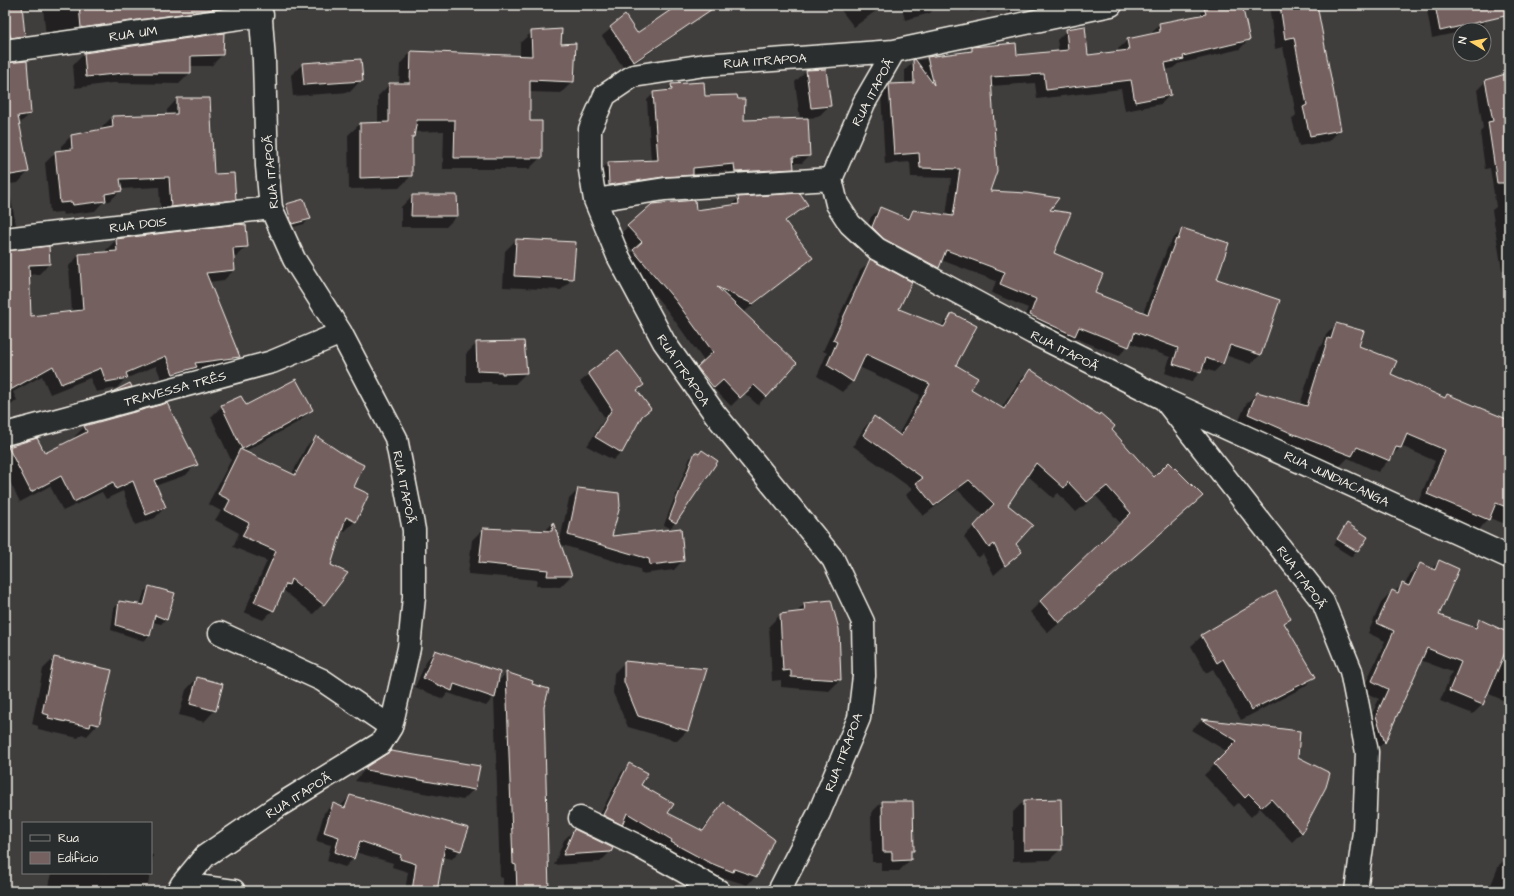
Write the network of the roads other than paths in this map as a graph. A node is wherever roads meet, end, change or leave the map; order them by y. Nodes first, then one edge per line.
1 (1111, 5) edge
2 (261, 10) edge
3 (5, 50) edge
4 (894, 51) junction
5 (831, 179) junction
6 (595, 200) junction
7 (271, 208) junction
8 (5, 239) edge
9 (341, 332) junction
10 (1164, 399) junction
11 (5, 434) edge
12 (1509, 557) edge
13 (220, 633) dead end
14 (391, 727) junction
15 (580, 818) dead end
16 (180, 887) edge
17 (234, 891) edge
18 (719, 891) edge
19 (779, 891) edge
20 (1356, 891) edge

1 - 4 street, RUA ITAPOÃ
2 - 3 street, RUA UM
2 - 7 street, RUA ITAPOÃ
4 - 5 street, RUA ITAPOÃ
4 - 6 street, RUA ITRAPOA
5 - 6 street
5 - 10 street, RUA ITAPOÃ
6 - 19 street, RUA ITRAPOA
7 - 8 street, RUA DOIS
7 - 9 street, RUA ITAPOÃ
9 - 11 street, TRAVESSA TRÊS
9 - 14 street, RUA ITAPOÃ
10 - 12 street, RUA JUNDIACANGA
10 - 20 street, RUA ITAPOÃ
13 - 14 street
14 - 16 street, RUA ITAPOÃ
15 - 18 street
16 - 17 street

